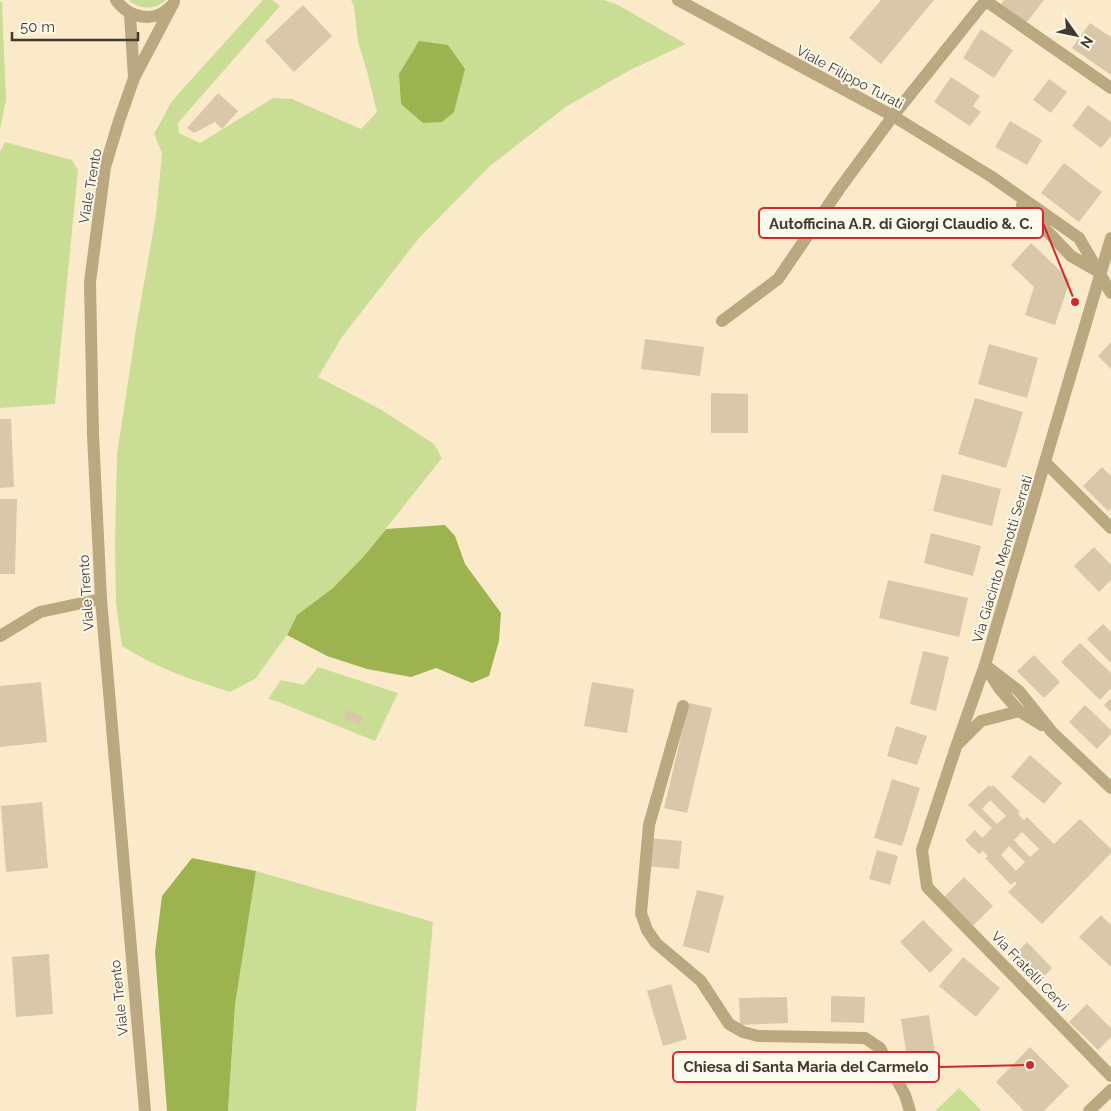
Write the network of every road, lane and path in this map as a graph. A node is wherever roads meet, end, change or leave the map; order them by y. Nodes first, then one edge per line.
1 (116, 0) edge
2 (678, 0) edge
3 (986, 0) edge
4 (175, 1) edge
5 (130, 14) junction
6 (134, 78) junction
7 (1111, 88) edge
8 (893, 116) junction
9 (1005, 187) junction
10 (1111, 238) edge
11 (1105, 276) edge
12 (1111, 292) edge
13 (722, 321) dead end
14 (1046, 463) junction
15 (1111, 528) edge
16 (100, 599) junction
17 (0, 636) edge
18 (986, 665) junction
19 (682, 706) dead end
20 (1019, 711) junction
21 (1052, 732) junction
22 (956, 747) junction
23 (1111, 788) edge
24 (927, 887) joint
25 (1111, 1076) edge
26 (1111, 1090) edge
27 (144, 1111) edge
28 (910, 1111) edge
29 (1089, 1111) edge

1 - 5 street
2 - 8 street, Viale Filippo Turati
3 - 7 street
3 - 8 street
4 - 5 street
4 - 6 street, Viale Trento
5 - 6 street, Viale Trento
6 - 16 street, Viale Trento
8 - 9 street, Viale Filippo Turati
8 - 13 street
9 - 11 street, Viale Filippo Turati
9 - 11 street, Viale Filippo Turati
10 - 11 street, Via Giacinto Menotti Serrati
11 - 12 street, Viale Filippo Turati
11 - 14 street, Via Giacinto Menotti Serrati
14 - 15 street
14 - 18 street, Via Giacinto Menotti Serrati
16 - 17 street
16 - 27 street, Viale Trento
18 - 20 street
18 - 21 street
18 - 22 street, Via Giacinto Menotti Serrati
19 - 28 street
20 - 21 street
20 - 22 street
21 - 23 street
22 - 24 street, Via Giacinto Menotti Serrati
24 - 25 street, Via Fratelli Cervi
26 - 29 street

